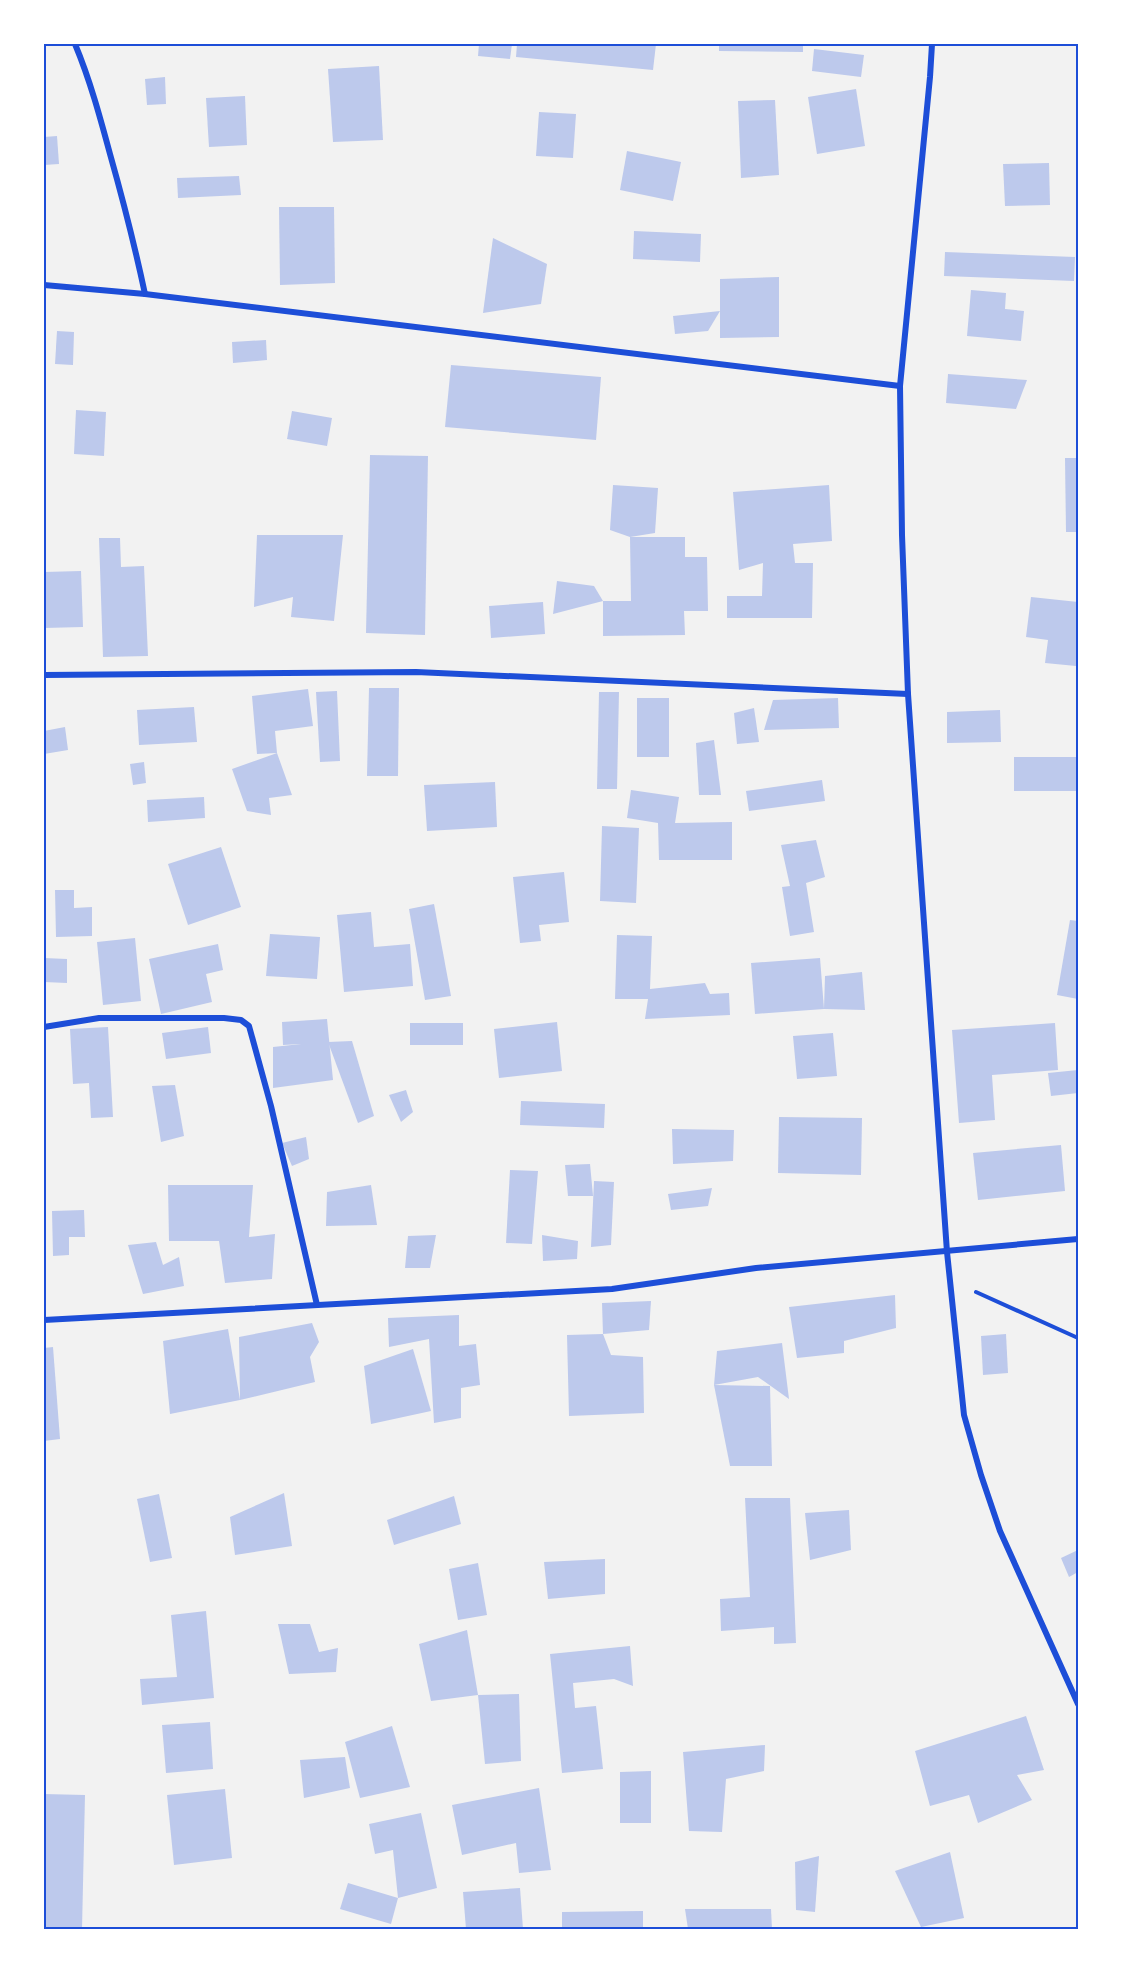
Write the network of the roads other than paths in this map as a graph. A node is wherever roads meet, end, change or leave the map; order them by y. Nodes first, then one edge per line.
1 (75, 44) edge
2 (932, 44) edge
3 (44, 285) edge
4 (146, 294) junction
5 (900, 386) junction
6 (44, 675) edge
7 (908, 694) junction
8 (44, 1027) edge
9 (1078, 1239) edge
10 (947, 1252) junction
11 (316, 1305) junction
12 (44, 1320) edge
13 (1078, 1704) edge

1 - 4 street
2 - 5 street
3 - 4 street
4 - 5 street
5 - 7 street
6 - 7 street
7 - 10 street
8 - 11 street
9 - 10 street
10 - 11 street
10 - 13 street
11 - 12 street

